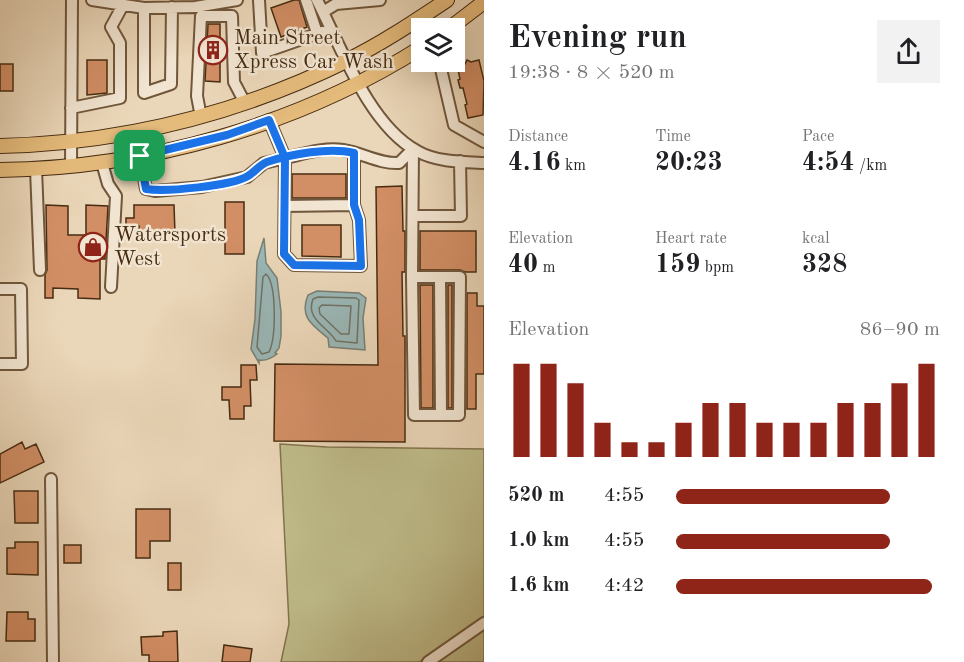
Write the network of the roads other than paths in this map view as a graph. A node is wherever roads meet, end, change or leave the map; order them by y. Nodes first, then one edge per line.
1 (72, 0) edge
2 (92, 0) edge
3 (237, 0) edge
4 (259, 0) edge
5 (306, 0) edge
6 (317, 0) edge
7 (380, 0) edge
8 (447, 0) edge
9 (211, 2) edge
10 (224, 2) junction
11 (484, 2) edge
12 (123, 5) junction
13 (172, 7) junction
14 (144, 8) junction
15 (323, 12) junction
16 (225, 16) junction
17 (463, 18) edge
18 (332, 29) junction
19 (317, 33) junction
20 (411, 52) edge
21 (348, 60) junction
22 (442, 72) edge
23 (359, 83) junction
24 (245, 103) junction
25 (70, 108) junction
26 (201, 117) junction
27 (269, 120) junction
28 (70, 142) junction
29 (484, 142) edge
30 (0, 146) edge
31 (413, 148) junction
32 (354, 153) junction
33 (140, 156) junction
34 (285, 158) junction
35 (460, 161) junction
36 (102, 163) junction
37 (484, 163) edge
38 (71, 166) junction
39 (0, 170) edge
40 (36, 170) junction
41 (354, 205) junction
42 (285, 206) junction
43 (413, 216) junction
44 (40, 270) dead end
45 (440, 277) junction
46 (412, 278) junction
47 (111, 286) dead end
48 (0, 289) edge
49 (0, 364) edge
50 (441, 415) junction
51 (51, 479) dead end
52 (484, 622) edge
53 (53, 662) edge
54 (428, 662) edge

1 - 25 street
2 - 12 street
3 - 10 street
4 - 19 street
5 - 19 street
6 - 15 street
7 - 15 street
8 - 21 main road
9 - 10 street
9 - 13 street
10 - 16 street
11 - 17 main road
12 - 14 street
12 - 25 street
13 - 14 street
13 - 14 street
15 - 18 street
16 - 24 street
16 - 26 street
18 - 19 street
18 - 21 street
20 - 23 main road
21 - 23 street
21 - 24 main road
22 - 29 street
23 - 27 main road
23 - 31 street
24 - 26 main road
25 - 28 street
26 - 28 main road
27 - 33 main road
27 - 34 street
28 - 30 main road
28 - 38 street
31 - 32 street
31 - 35 street
31 - 43 street
32 - 34 street
32 - 41 street
33 - 34 street
33 - 36 main road
34 - 42 street
35 - 37 street
35 - 43 street
36 - 38 main road
36 - 47 street
38 - 40 main road
39 - 40 main road
40 - 44 street
41 - 42 street
41 - 42 street
43 - 46 street
45 - 46 street
45 - 50 street
45 - 50 street
46 - 50 street
48 - 49 street
51 - 53 street
52 - 54 street

